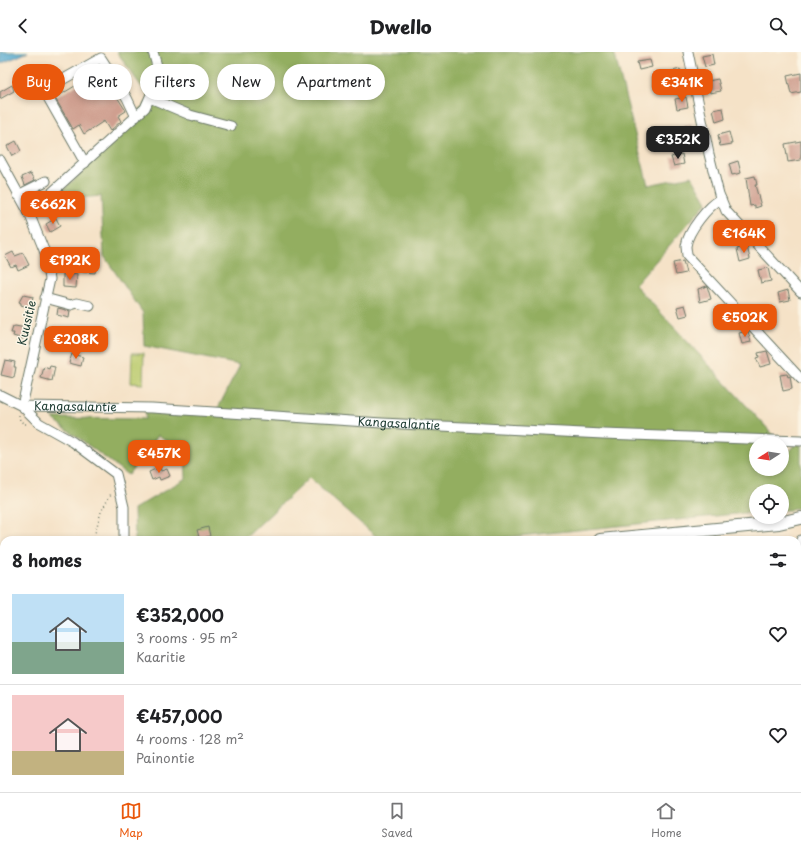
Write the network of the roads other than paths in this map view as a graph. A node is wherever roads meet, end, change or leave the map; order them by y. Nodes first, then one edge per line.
1 (152, 52) edge
2 (688, 52) edge
3 (156, 64) edge
4 (149, 100) edge
5 (155, 100) edge
6 (136, 117) junction
7 (231, 126) dead end
8 (0, 160) edge
9 (85, 163) junction
10 (46, 181) dead end
11 (18, 195) junction
12 (721, 199) junction
13 (29, 213) junction
14 (801, 292) edge
15 (45, 298) junction
16 (90, 306) dead end
17 (801, 379) edge
18 (0, 395) edge
19 (22, 406) junction
20 (801, 441) edge
21 (801, 518) edge
22 (124, 536) edge
23 (642, 536) edge

1 - 3 street
2 - 12 street
4 - 6 street
5 - 7 street
6 - 9 street
6 - 9 street
8 - 11 street, Kuusitie
9 - 13 street
10 - 11 street
11 - 13 street, Kuusitie
12 - 14 street
12 - 17 street
13 - 15 street, Kuusitie
15 - 16 street
15 - 19 street, Kuusitie
18 - 19 street, Kangasalantie
19 - 20 street, Kangasalantie
19 - 22 street
21 - 23 main road

